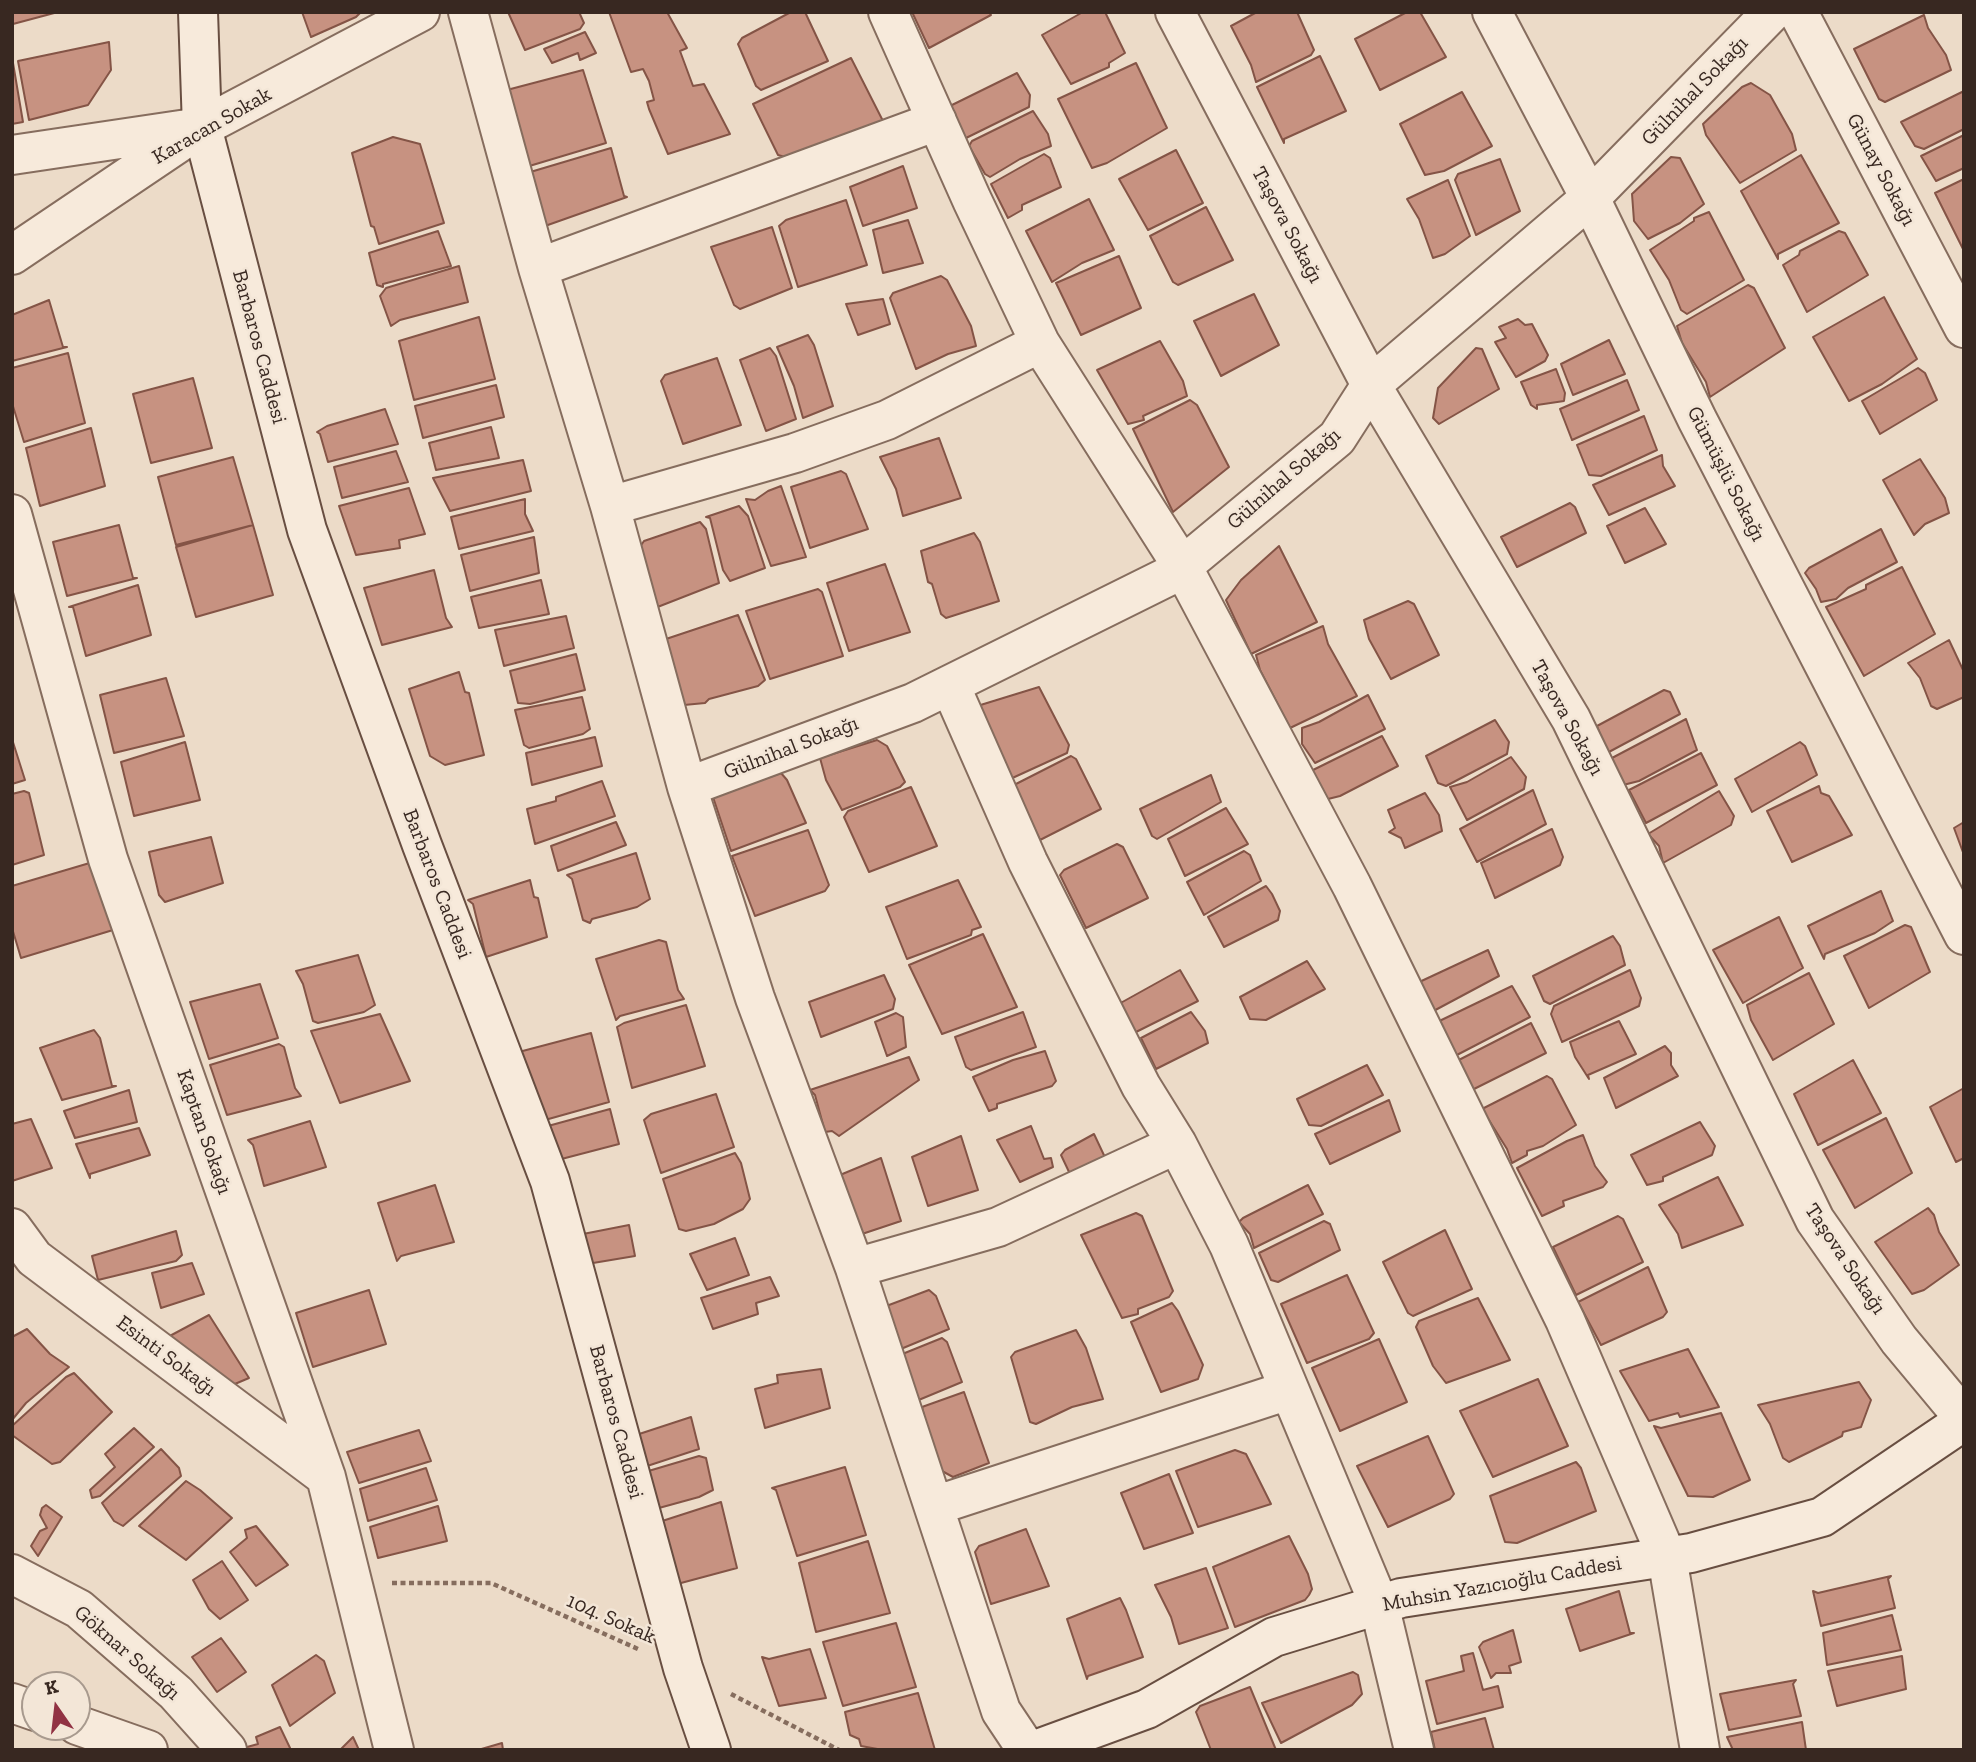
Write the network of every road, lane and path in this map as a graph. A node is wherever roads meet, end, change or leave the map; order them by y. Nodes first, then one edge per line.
1 (198, 12) edge
2 (421, 12) edge
3 (468, 12) edge
4 (888, 12) edge
5 (1175, 12) edge
6 (1492, 12) edge
7 (1772, 12) edge
8 (1798, 12) edge
9 (937, 121) junction
10 (202, 127) junction
11 (12, 155) edge
12 (1590, 198) junction
13 (12, 255) edge
14 (538, 268) junction
15 (1964, 328) edge
16 (1040, 343) junction
17 (1371, 386) junction
18 (610, 506) junction
19 (12, 514) edge
20 (1182, 566) junction
21 (950, 685) junction
22 (687, 787) junction
23 (1964, 935) edge
24 (1177, 1144) junction
25 (12, 1228) edge
26 (855, 1268) junction
27 (1289, 1390) junction
28 (1964, 1419) edge
29 (326, 1477) junction
30 (934, 1506) junction
31 (1667, 1557) junction
32 (12, 1574) edge
33 (353, 1584) junction
34 (1379, 1604) junction
35 (683, 1668) junction
36 (91, 1730) edge
37 (148, 1750) edge
38 (227, 1750) edge
39 (394, 1750) edge
40 (711, 1750) edge
41 (839, 1750) edge
42 (1027, 1750) edge
43 (1035, 1750) edge
44 (1414, 1750) edge
45 (1700, 1750) edge

1 - 10 street, Barbaros Caddesi
2 - 10 street, Karacan Sokak
3 - 14 street
4 - 9 street
5 - 17 street, Taşova Sokağı
6 - 12 street, Gümüşlü Sokağı
7 - 12 street, Gülnihal Sokağı
8 - 15 street, Günay Sokağı
9 - 14 street
9 - 16 street
10 - 11 street
10 - 13 street, Karacan Sokak
10 - 35 street, Barbaros Caddesi
12 - 17 street, Gülnihal Sokağı
12 - 23 street, Gümüşlü Sokağı
14 - 18 street
16 - 18 street
16 - 20 street
17 - 20 street, Gülnihal Sokağı
17 - 28 street, Taşova Sokağı
18 - 22 street
19 - 29 street, Kaptan Sokağı
20 - 21 street, Gülnihal Sokağı
20 - 31 street
21 - 22 street, Gülnihal Sokağı
21 - 24 street
22 - 26 street
24 - 26 street
24 - 27 street
25 - 29 street, Esinti Sokağı
26 - 30 street
27 - 30 street
27 - 34 street
28 - 31 street, Muhsin Yazıcıoğlu Caddesi
29 - 33 street, Kaptan Sokağı
30 - 42 street
31 - 34 street, Muhsin Yazıcıoğlu Caddesi
31 - 45 street
32 - 38 street, Göknar Sokağı
33 - 35 path, 104. Sokak
33 - 39 street, Kaptan Sokağı
34 - 43 street, Muhsin Yazıcıoğlu Caddesi
34 - 44 street
35 - 40 street, Barbaros Caddesi
35 - 41 path, 104. Sokak
36 - 37 street

